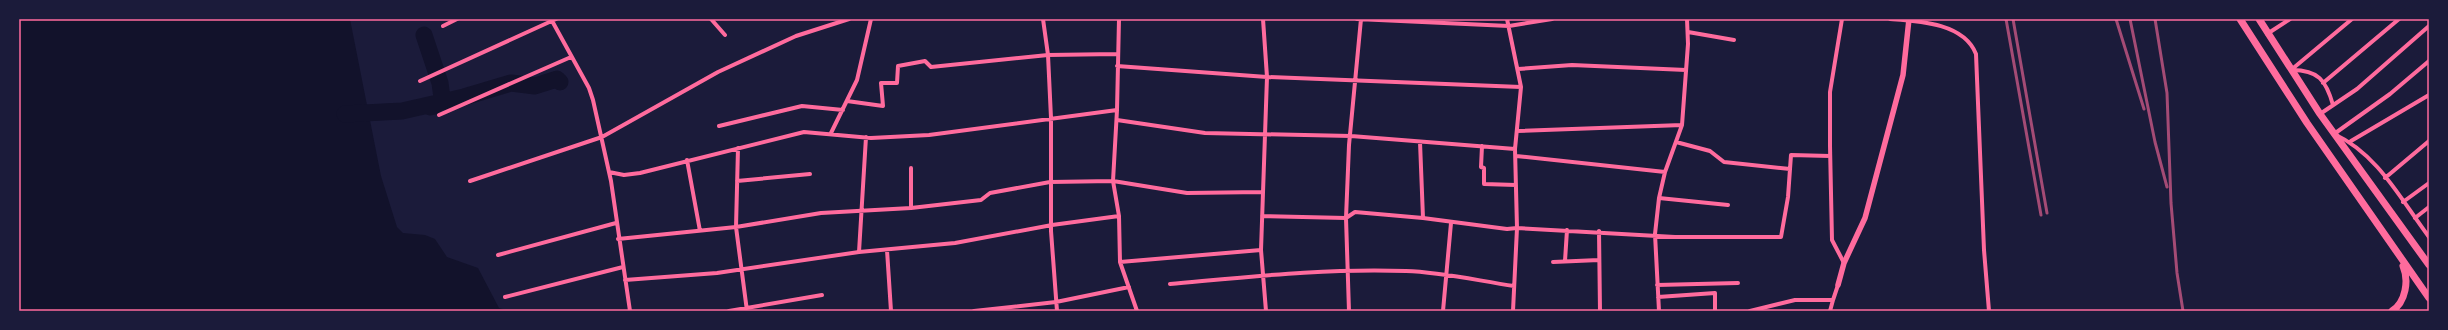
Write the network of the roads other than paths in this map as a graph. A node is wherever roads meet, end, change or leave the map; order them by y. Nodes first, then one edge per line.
1 (457, 19) edge
2 (711, 19) edge
3 (849, 19) edge
4 (871, 19) edge
5 (1043, 19) edge
6 (1118, 19) edge
7 (1263, 19) edge
8 (1357, 19) edge
9 (1361, 19) edge
10 (1507, 19) edge
11 (1552, 19) edge
12 (1687, 19) edge
13 (1842, 19) edge
14 (1890, 19) edge
15 (2240, 19) edge
16 (2259, 19) edge
17 (2290, 19) edge
18 (2352, 19) edge
19 (2399, 19) edge
20 (553, 20) edge
21 (1392, 20) edge
22 (1909, 20) edge
23 (1478, 21) edge
24 (443, 26) dead end
25 (1509, 26) junction
26 (2429, 26) edge
27 (1688, 32) junction
28 (2267, 34) junction
29 (725, 35) dead end
30 (1734, 40) dead end
31 (1117, 54) junction
32 (1048, 55) junction
33 (571, 57) junction
34 (2429, 61) edge
35 (1117, 66) junction
36 (1518, 69) junction
37 (1686, 70) junction
38 (2291, 70) junction
39 (1267, 77) junction
40 (420, 81) dead end
41 (1356, 81) junction
42 (2323, 83) junction
43 (1521, 87) junction
44 (2429, 95) edge
45 (847, 101) junction
46 (2333, 106) junction
47 (843, 110) junction
48 (1118, 110) junction
49 (2320, 114) junction
50 (439, 115) dead end
51 (1051, 118) junction
52 (1117, 120) junction
53 (1682, 125) junction
54 (719, 126) dead end
55 (1517, 131) junction
56 (830, 133) junction
57 (1265, 134) junction
58 (2334, 134) junction
59 (1351, 136) junction
60 (602, 137) junction
61 (866, 137) junction
62 (2351, 141) junction
63 (2429, 141) edge
64 (1420, 142) junction
65 (1676, 142) junction
66 (1482, 146) junction
67 (738, 148) junction
68 (1515, 149) junction
69 (1516, 156) junction
70 (1830, 156) junction
71 (687, 160) junction
72 (911, 168) dead end
73 (1790, 169) junction
74 (608, 172) junction
75 (1665, 172) junction
76 (810, 174) dead end
77 (2385, 178) junction
78 (470, 181) dead end
79 (737, 181) junction
80 (1113, 181) junction
81 (1050, 182) junction
82 (2429, 183) edge
83 (1516, 185) junction
84 (1262, 192) junction
85 (1659, 198) junction
86 (2403, 202) junction
87 (1728, 205) dead end
88 (2429, 207) edge
89 (911, 208) junction
90 (862, 210) junction
91 (1119, 216) junction
92 (1262, 216) junction
93 (1346, 218) junction
94 (1423, 218) junction
95 (2415, 218) junction
96 (616, 223) junction
97 (1451, 223) junction
98 (1052, 224) junction
99 (736, 227) junction
100 (1517, 228) junction
101 (1567, 230) junction
102 (700, 231) junction
103 (1599, 231) junction
104 (1655, 234) junction
105 (2429, 237) edge
106 (618, 239) junction
107 (887, 250) junction
108 (1261, 250) junction
109 (859, 252) junction
110 (498, 255) dead end
111 (2426, 258) edge
112 (2401, 259) junction
113 (1599, 260) junction
114 (1564, 261) junction
115 (1120, 262) junction
116 (1553, 262) dead end
117 (1844, 263) junction
118 (2429, 265) edge
119 (623, 267) junction
120 (741, 269) junction
121 (1348, 270) junction
122 (1262, 275) junction
123 (1447, 276) junction
124 (625, 280) junction
125 (1738, 282) dead end
126 (1170, 284) dead end
127 (1838, 285) joint
128 (1514, 286) junction
129 (1657, 286) junction
130 (1129, 287) junction
131 (822, 295) dead end
132 (505, 297) dead end
133 (1658, 298) junction
134 (2429, 298) edge
135 (1833, 300) junction
136 (1056, 302) junction
137 (747, 310) edge
138 (630, 311) edge
139 (729, 311) edge
140 (891, 311) edge
141 (974, 311) edge
142 (1057, 311) edge
143 (1137, 311) edge
144 (1266, 311) edge
145 (1349, 311) edge
146 (1444, 311) edge
147 (1513, 311) edge
148 (1600, 311) edge
149 (1659, 311) edge
150 (1715, 311) edge
151 (1750, 311) edge
152 (1830, 311) edge
153 (1989, 311) edge
154 (2392, 311) edge

1 - 24 street
2 - 29 street
3 - 60 street
4 - 45 street
5 - 32 street
6 - 31 street
7 - 39 street
8 - 9 street
9 - 21 street
9 - 41 street
10 - 25 street
11 - 25 street
12 - 27 street
13 - 70 street
14 - 22 street
15 - 112 highway
16 - 28 highway
17 - 28 street
18 - 38 street
19 - 42 street
20 - 33 street
20 - 40 street
21 - 23 street
22 - 117 street
22 - 153 street
23 - 25 street
25 - 36 street
26 - 46 street
27 - 30 street
27 - 37 street
28 - 38 highway
31 - 32 street
31 - 35 street
32 - 45 street
32 - 51 street
33 - 50 street
33 - 60 street
34 - 58 street
35 - 39 street
35 - 48 street
36 - 37 street
36 - 43 street
37 - 53 street
38 - 42 street
38 - 49 highway
39 - 41 street
39 - 57 street
41 - 43 street
41 - 59 street
42 - 46 street
43 - 55 street
44 - 62 street
45 - 47 street
46 - 49 street
47 - 54 street
47 - 56 street
48 - 51 street
48 - 52 street
49 - 58 highway
51 - 61 street
51 - 81 street
52 - 57 street
52 - 80 street
53 - 55 street
53 - 65 street
55 - 68 street
56 - 61 street
56 - 67 street
57 - 59 street
57 - 84 street
58 - 62 street
58 - 111 highway
59 - 64 street
59 - 93 street
60 - 74 street
60 - 78 street
61 - 90 street
62 - 77 street
63 - 77 street
64 - 66 street
64 - 94 street
65 - 73 street
65 - 75 street
66 - 68 street
66 - 83 street
67 - 71 street
67 - 79 street
68 - 69 street
69 - 75 street
69 - 83 street
70 - 73 street
70 - 117 street
71 - 74 street
71 - 102 street
72 - 89 street
73 - 104 street
74 - 96 street
75 - 85 street
76 - 79 street
77 - 86 street
79 - 99 street
80 - 81 street
80 - 84 street
80 - 91 street
81 - 89 street
81 - 98 street
82 - 86 street
83 - 100 street
84 - 92 street
85 - 87 street
85 - 104 street
86 - 95 street
88 - 95 street
89 - 90 street
90 - 99 street
90 - 109 street
91 - 98 street
91 - 115 street
92 - 93 street
92 - 108 street
93 - 94 street
93 - 121 street
94 - 97 street
95 - 105 street
96 - 106 street
96 - 110 street
97 - 100 street
97 - 123 street
98 - 107 street
98 - 136 street
99 - 102 street
99 - 120 street
100 - 101 street
100 - 128 street
101 - 103 street
101 - 114 street
102 - 106 street
103 - 104 street
103 - 113 street
104 - 129 street
106 - 119 street
107 - 109 street
107 - 140 street
108 - 115 street
108 - 122 street
109 - 120 street
111 - 118 highway
112 - 134 highway
112 - 154 highway
113 - 114 street
113 - 148 street
114 - 116 street
115 - 130 street
117 - 127 street
119 - 124 street
119 - 132 street
120 - 124 street
120 - 137 street
121 - 122 street
121 - 123 street
121 - 145 street
122 - 126 street
122 - 144 street
123 - 128 street
123 - 146 street
124 - 138 street
125 - 129 street
127 - 135 street
128 - 147 street
129 - 133 street
130 - 136 street
130 - 143 street
131 - 137 street
133 - 149 street
133 - 150 street
135 - 151 street
135 - 152 street
136 - 141 street
136 - 142 street
137 - 139 street

